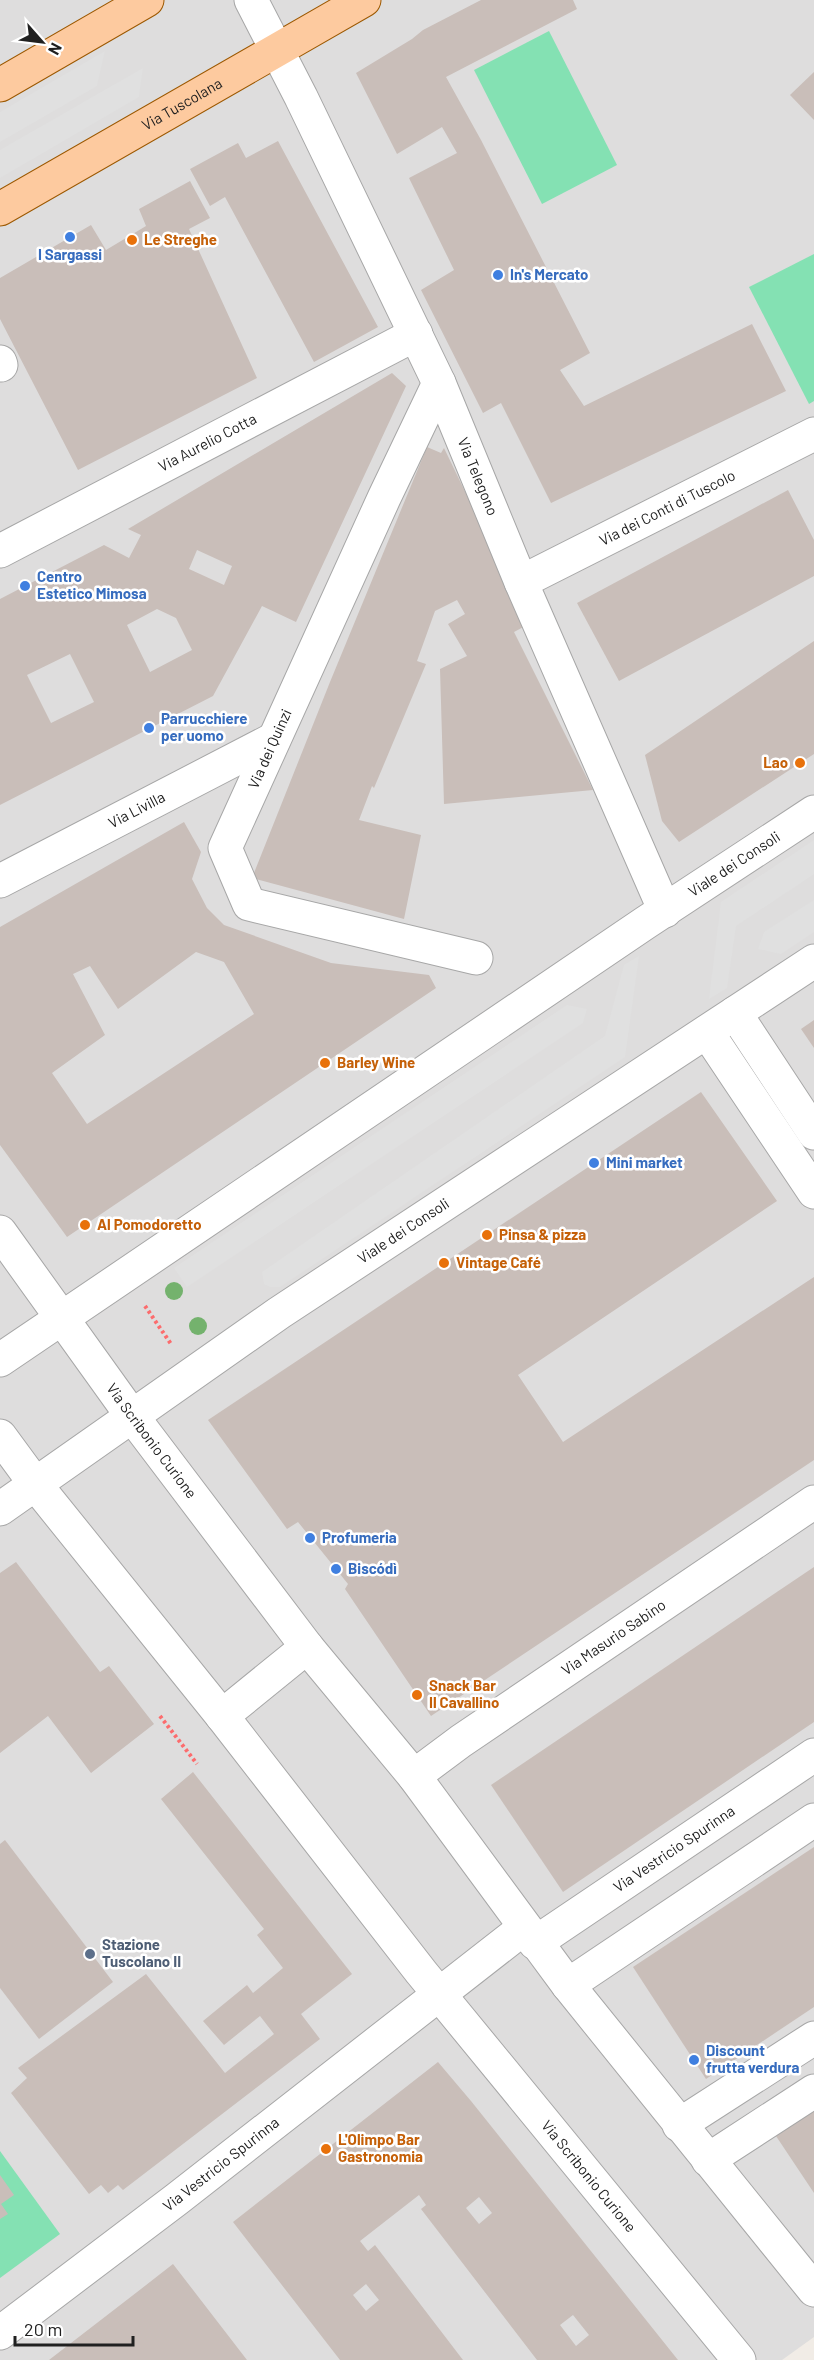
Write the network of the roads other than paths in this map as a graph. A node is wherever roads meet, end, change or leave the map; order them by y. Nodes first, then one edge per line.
1 (147, 0) edge
2 (251, 0) edge
3 (364, 0) edge
4 (278, 49) junction
5 (0, 85) edge
6 (0, 209) edge
7 (416, 334) junction
8 (440, 383) junction
9 (814, 435) edge
10 (0, 551) edge
11 (521, 582) junction
12 (274, 739) junction
13 (814, 812) edge
14 (0, 881) edge
15 (665, 910) junction
16 (476, 958) dead end
17 (814, 961) edge
18 (735, 1013) junction
19 (708, 1032) junction
20 (814, 1133) edge
21 (814, 1192) edge
22 (0, 1232) edge
23 (63, 1318) junction
24 (0, 1360) edge
25 (132, 1416) junction
26 (0, 1436) edge
27 (36, 1485) junction
28 (814, 1502) edge
29 (0, 1509) edge
30 (307, 1647) junction
31 (222, 1716) junction
32 (814, 1755) edge
33 (414, 1776) junction
34 (814, 1820) edge
35 (529, 1935) junction
36 (568, 1985) junction
37 (439, 1994) junction
38 (814, 2038) edge
39 (814, 2091) edge
40 (680, 2125) junction
41 (708, 2160) junction
42 (814, 2290) edge
43 (0, 2332) edge
44 (739, 2360) edge

1 - 5 main road
2 - 4 street, Via Telegono
3 - 4 main road, Via Tuscolana
4 - 6 main road, Via Tuscolana
4 - 7 street, Via Telegono
7 - 8 street, Via Telegono
7 - 10 street, Via Aurelio Cotta
8 - 11 street, Via Telegono
8 - 12 street, Via dei Quinzi
9 - 11 street, Via dei Conti di Tuscolo
11 - 15 street, Via Telegono
12 - 14 street, Via Livilla
12 - 16 street, Via dei Quinzi
13 - 15 street, Viale dei Consoli
15 - 23 street, Viale dei Consoli
17 - 18 street, Viale dei Consoli
18 - 19 street, Viale dei Consoli
18 - 20 street
19 - 21 street
19 - 25 street, Viale dei Consoli
22 - 23 street, Via Scribonio Curione
23 - 24 street, Viale dei Consoli
23 - 25 street, Via Scribonio Curione
25 - 27 street, Viale dei Consoli
25 - 30 street, Via Scribonio Curione
26 - 27 street, Via Scribonio Curione
27 - 29 street, Viale dei Consoli
27 - 31 street, Via Scribonio Curione
28 - 33 street, Via Masurio Sabino
30 - 31 street
30 - 33 street, Via Scribonio Curione
31 - 37 street, Via Scribonio Curione
32 - 35 street, Via Vestricio Spurinna
33 - 35 street, Via Scribonio Curione
34 - 36 street
35 - 36 street, Via Scribonio Curione
35 - 37 street
36 - 40 street, Via Scribonio Curione
37 - 43 street, Via Vestricio Spurinna
37 - 44 street, Via Scribonio Curione
38 - 40 street
39 - 41 street
40 - 41 street, Via Scribonio Curione
41 - 42 street, Via Scribonio Curione

